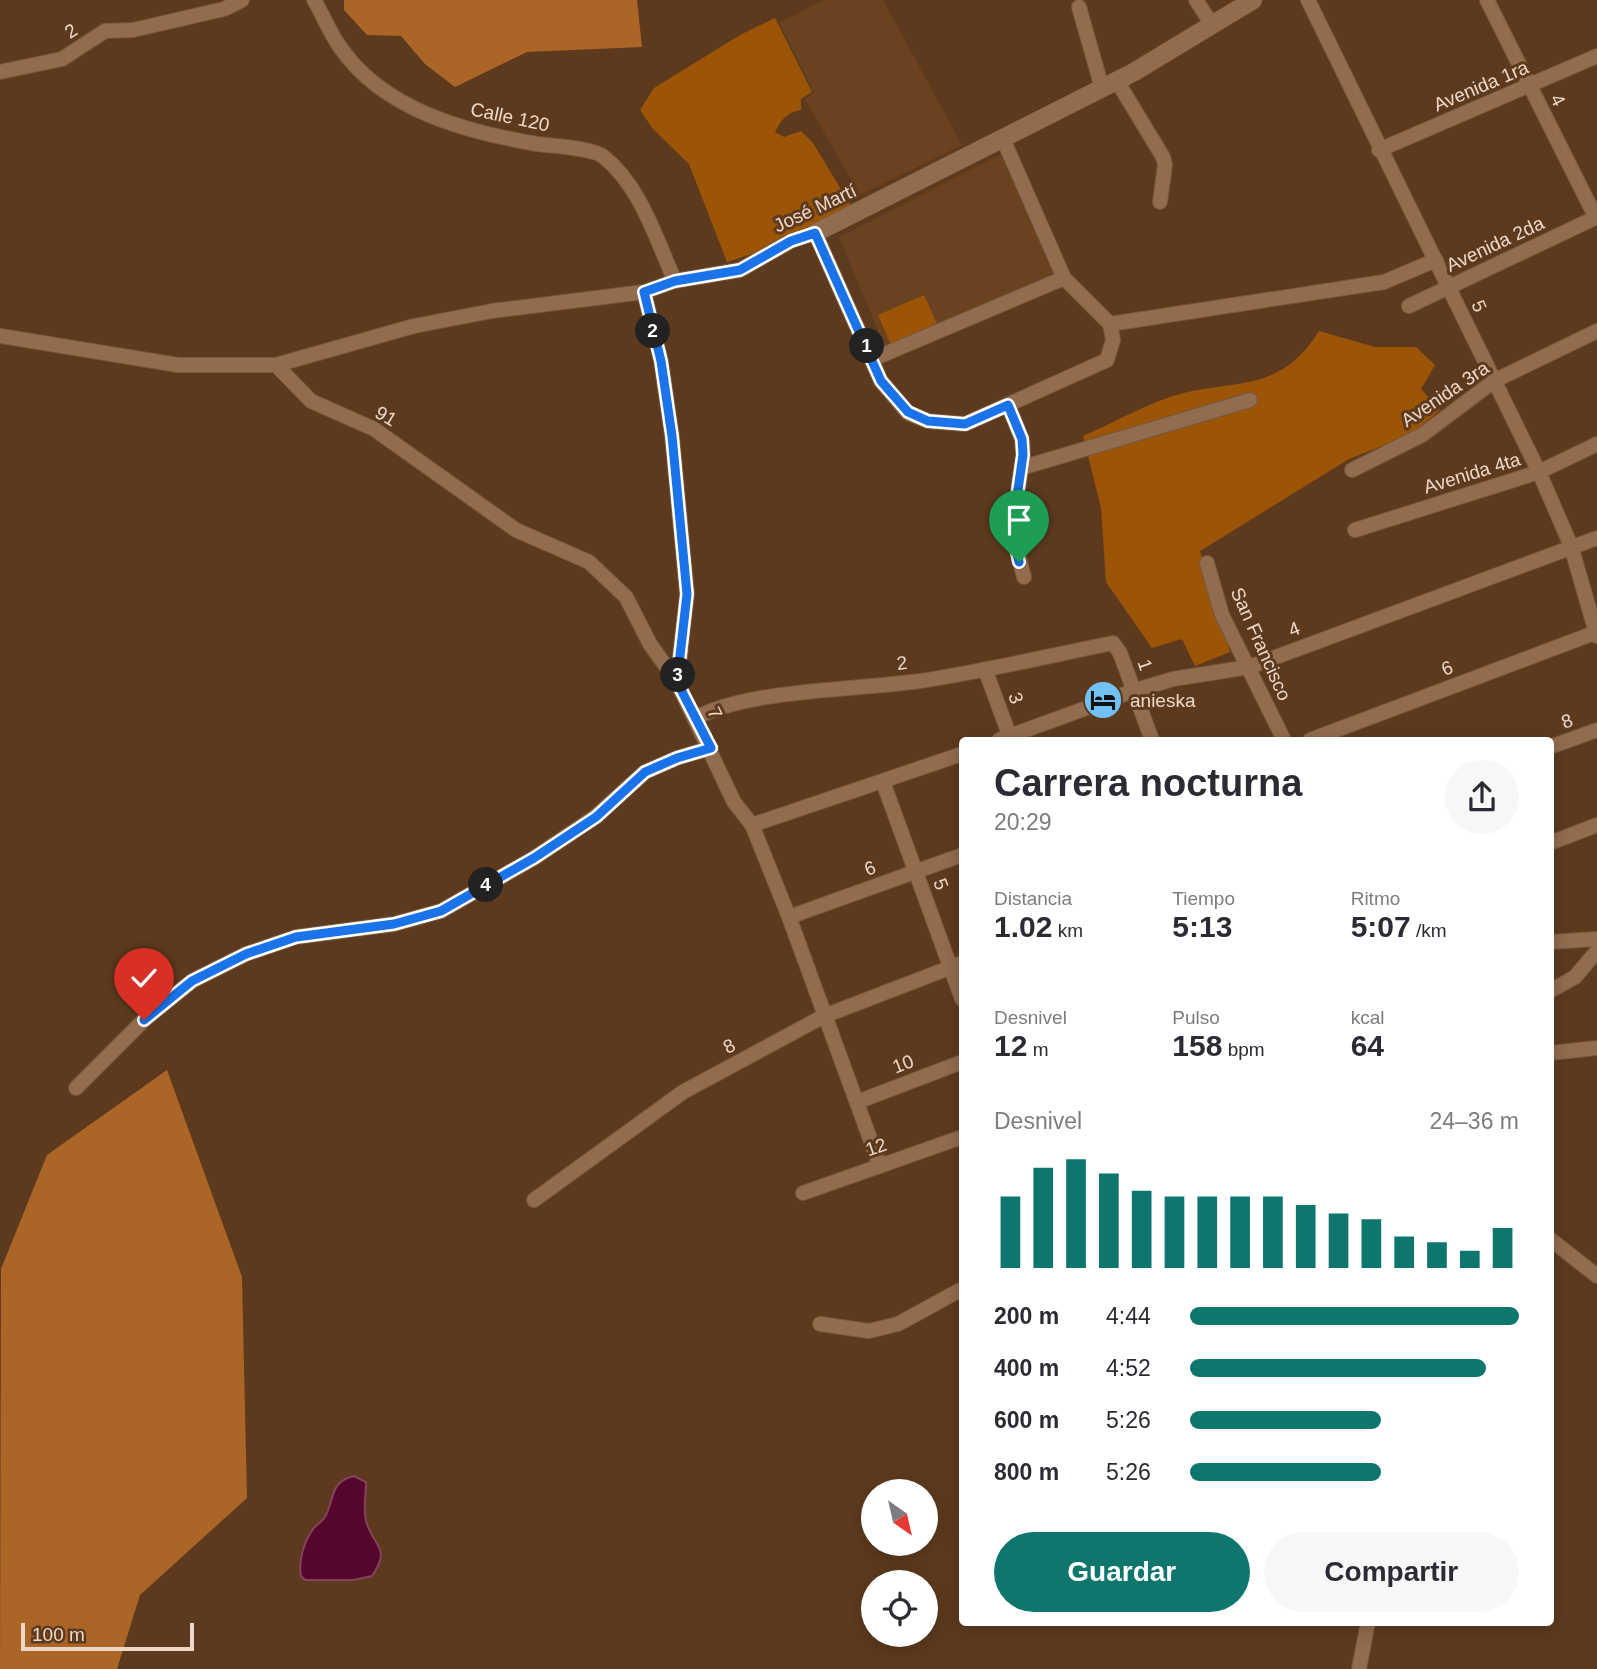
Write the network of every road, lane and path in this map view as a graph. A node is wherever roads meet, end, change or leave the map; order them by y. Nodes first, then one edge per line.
1 (242, 0) edge
2 (314, 0) edge
3 (1196, 0) edge
4 (1253, 0) edge
5 (1308, 0) edge
6 (1488, 0) edge
7 (1079, 7) dead end
8 (1211, 23) junction
9 (1597, 55) edge
10 (0, 72) edge
11 (1110, 84) junction
12 (1530, 87) junction
13 (1003, 139) junction
14 (1379, 150) junction
15 (1160, 202) dead end
16 (1596, 217) edge
17 (815, 233) junction
18 (1436, 260) junction
19 (1064, 278) junction
20 (675, 281) junction
21 (1449, 287) junction
22 (644, 292) junction
23 (1409, 306) dead end
24 (1110, 324) junction
25 (1597, 331) edge
26 (0, 336) edge
27 (873, 359) junction
28 (275, 365) junction
29 (1494, 381) junction
30 (1250, 400) dead end
31 (1008, 405) junction
32 (1597, 444) edge
33 (1021, 468) junction
34 (1352, 470) dead end
35 (1539, 472) junction
36 (1355, 530) dead end
37 (1597, 538) edge
38 (1572, 545) junction
39 (1208, 563) dead end
40 (1024, 577) dead end
41 (1597, 633) edge
42 (1113, 643) joint
43 (1249, 667) junction
44 (985, 669) junction
45 (677, 682) junction
46 (1133, 691) junction
47 (696, 718) junction
48 (1597, 730) edge
49 (1006, 737) edge
50 (1012, 737) edge
51 (1151, 737) edge
52 (1283, 737) edge
53 (1318, 737) edge
54 (1554, 746) edge
55 (711, 748) junction
56 (959, 755) edge
57 (883, 782) junction
58 (752, 825) junction
59 (1597, 825) edge
60 (1554, 841) edge
61 (959, 856) edge
62 (916, 872) junction
63 (789, 917) junction
64 (1597, 939) edge
65 (1554, 942) edge
66 (1597, 951) edge
67 (957, 965) edge
68 (1554, 989) edge
69 (824, 1016) junction
70 (1597, 1048) edge
71 (1554, 1053) edge
72 (959, 1063) edge
73 (76, 1088) dead end
74 (857, 1102) junction
75 (959, 1138) edge
76 (880, 1166) junction
77 (803, 1193) dead end
78 (534, 1200) dead end
79 (1554, 1242) edge
80 (1597, 1276) edge
81 (959, 1291) edge
82 (820, 1324) dead end
83 (1367, 1626) edge
84 (1359, 1668) edge

1 - 10 street, 2
2 - 20 street, Calle 120
3 - 8 street
4 - 8 street, José Martí
5 - 14 street, 5
6 - 12 street, 4
7 - 11 street
8 - 11 street, José Martí
9 - 12 street, Avenida 1ra
11 - 13 street, José Martí
11 - 15 street
12 - 14 street, Avenida 1ra
12 - 16 street, 4
13 - 17 street, José Martí
13 - 19 street
14 - 18 street, 5
16 - 21 street, Avenida 2da
17 - 20 street, José Martí
17 - 27 street
18 - 21 street, 5
18 - 24 street
19 - 24 street
19 - 27 street
20 - 22 street, José Martí
21 - 23 street, Avenida 2da
21 - 29 street, 5
22 - 28 street, José Martí
22 - 45 street
24 - 31 street
25 - 29 street, Avenida 3ra
26 - 28 street
27 - 31 street
28 - 45 street, 91
29 - 34 street, Avenida 3ra
29 - 35 street, 5
30 - 33 street
31 - 33 street
32 - 35 street, Avenida 4ta
33 - 40 street
35 - 36 street, Avenida 4ta
35 - 38 street, 5
37 - 38 street, 4
38 - 41 street, 5
38 - 43 street, 4
39 - 43 street, San Francisco
41 - 53 street, 6
42 - 44 street, 2
42 - 46 street, 1
43 - 46 street, 4
43 - 52 street, San Francisco
44 - 47 street, 2
44 - 49 street, 3
45 - 47 street, 7
46 - 50 street, 4
46 - 51 street, 1
47 - 55 street, 7
48 - 54 street, 8
55 - 58 street, 7
55 - 73 street
56 - 57 street
57 - 58 street
57 - 62 street, 5
58 - 63 street, 7
59 - 60 street
61 - 62 street, 6
62 - 63 street, 6
62 - 67 street, 5
63 - 69 street, 7
64 - 65 street
66 - 68 street
67 - 69 street, 8
69 - 74 street, 7
69 - 78 street, 8
70 - 71 street
72 - 74 street, 10
74 - 76 street, 7
75 - 76 street, 12
76 - 77 street, 12
79 - 80 street
81 - 82 street
83 - 84 street

